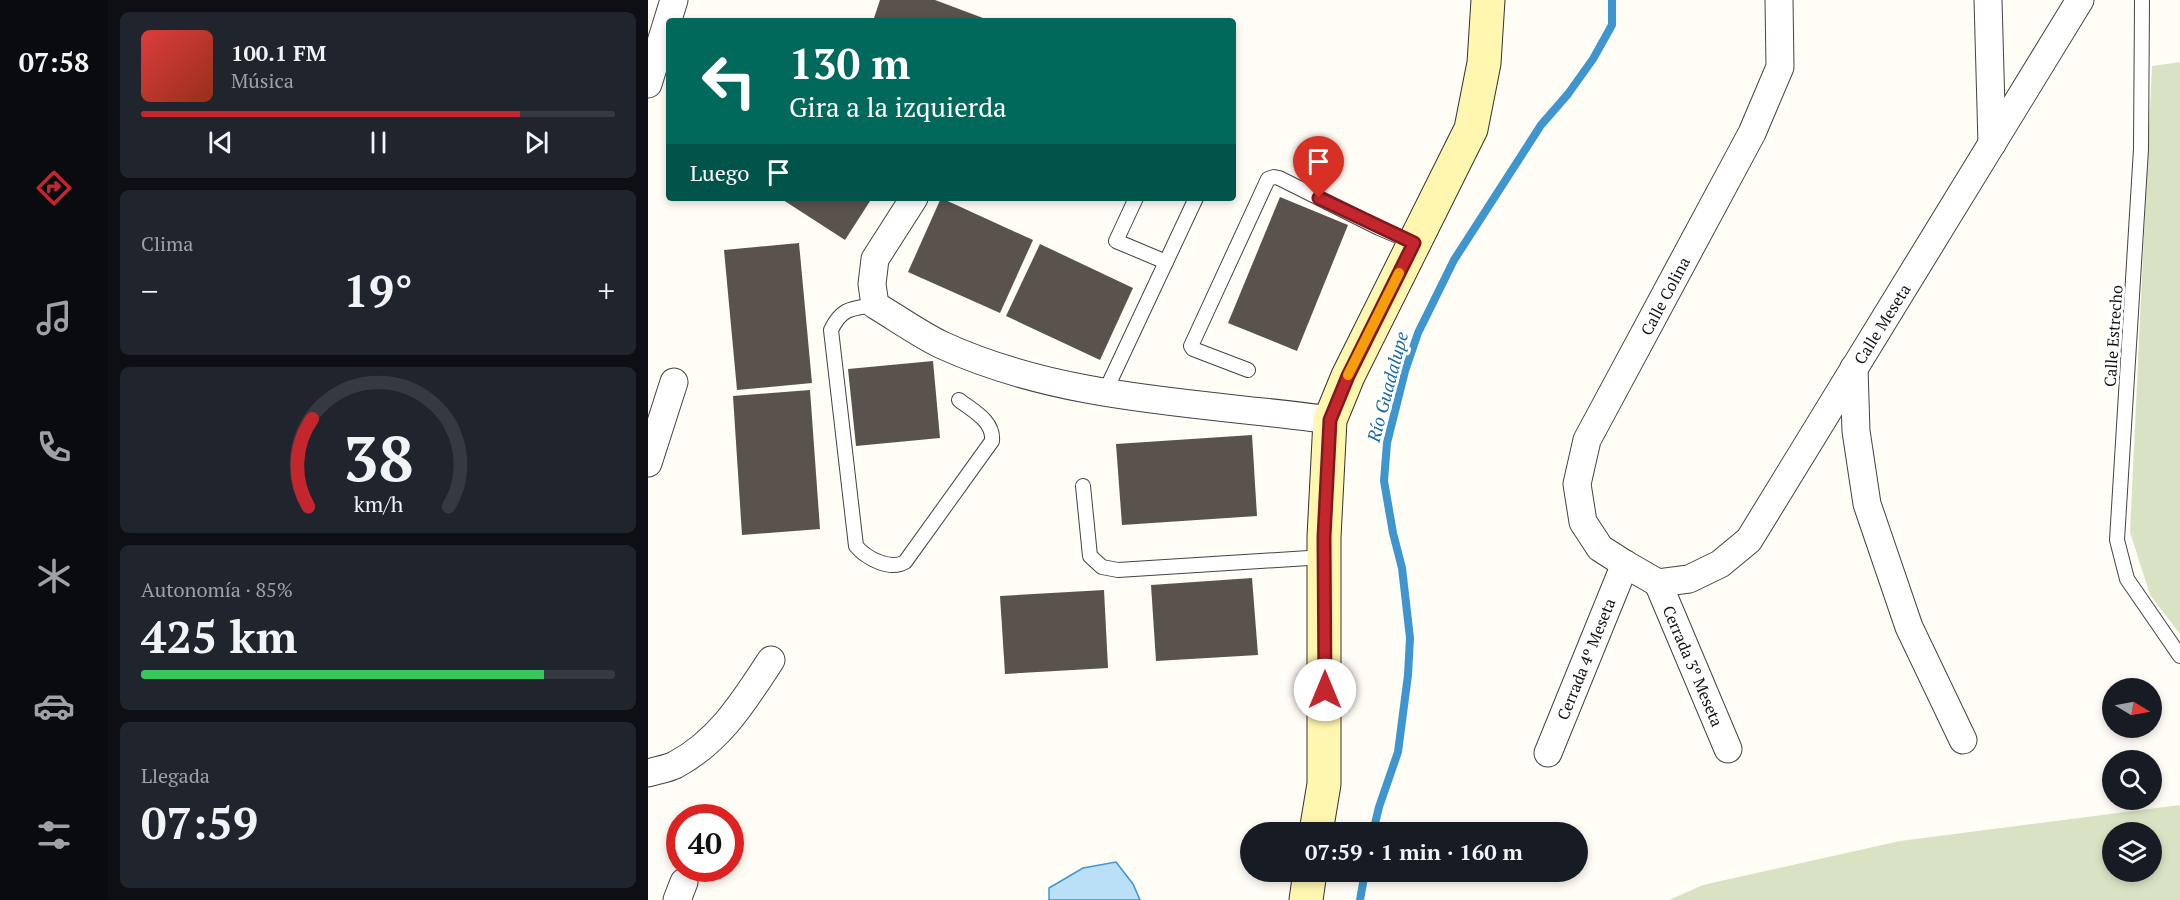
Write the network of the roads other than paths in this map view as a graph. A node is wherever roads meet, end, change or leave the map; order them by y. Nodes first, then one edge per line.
1 (674, 0) edge
2 (1488, 0) edge
3 (1779, 0) edge
4 (1988, 0) edge
5 (2080, 0) edge
6 (2142, 0) edge
7 (668, 18) edge
8 (666, 26) edge
9 (648, 84) edge
10 (1992, 144) junction
11 (912, 201) edge
12 (1135, 201) edge
13 (1195, 201) edge
14 (1414, 243) junction
15 (1166, 262) junction
16 (875, 305) junction
17 (1854, 368) junction
18 (1248, 370) dead end
19 (674, 382) dead end
20 (1105, 392) junction
21 (959, 400) dead end
22 (1330, 420) junction
23 (648, 463) edge
24 (1083, 486) dead end
25 (1324, 556) junction
26 (1640, 573) junction
27 (2180, 656) edge
28 (771, 660) dead end
29 (1963, 740) dead end
30 (1728, 749) dead end
31 (1548, 753) dead end
32 (648, 773) edge
33 (1318, 822) edge
34 (1309, 882) edge
35 (1306, 900) edge

1 - 7 street
2 - 14 street
3 - 26 street, Calle Colina
4 - 10 street
5 - 10 street, Calle Meseta
6 - 27 lane, Calle Estrecho
8 - 9 street
10 - 17 street, Calle Meseta
11 - 16 street
12 - 15 lane
13 - 15 lane
14 - 18 lane
14 - 22 street
15 - 20 lane
16 - 20 street
16 - 21 lane
17 - 26 street, Calle Meseta
17 - 29 street
19 - 23 street
20 - 22 street
22 - 25 street
24 - 25 lane
25 - 33 street
26 - 30 street, Cerrada 3º Meseta
26 - 31 street, Cerrada 4º Meseta
28 - 32 street
34 - 35 street

